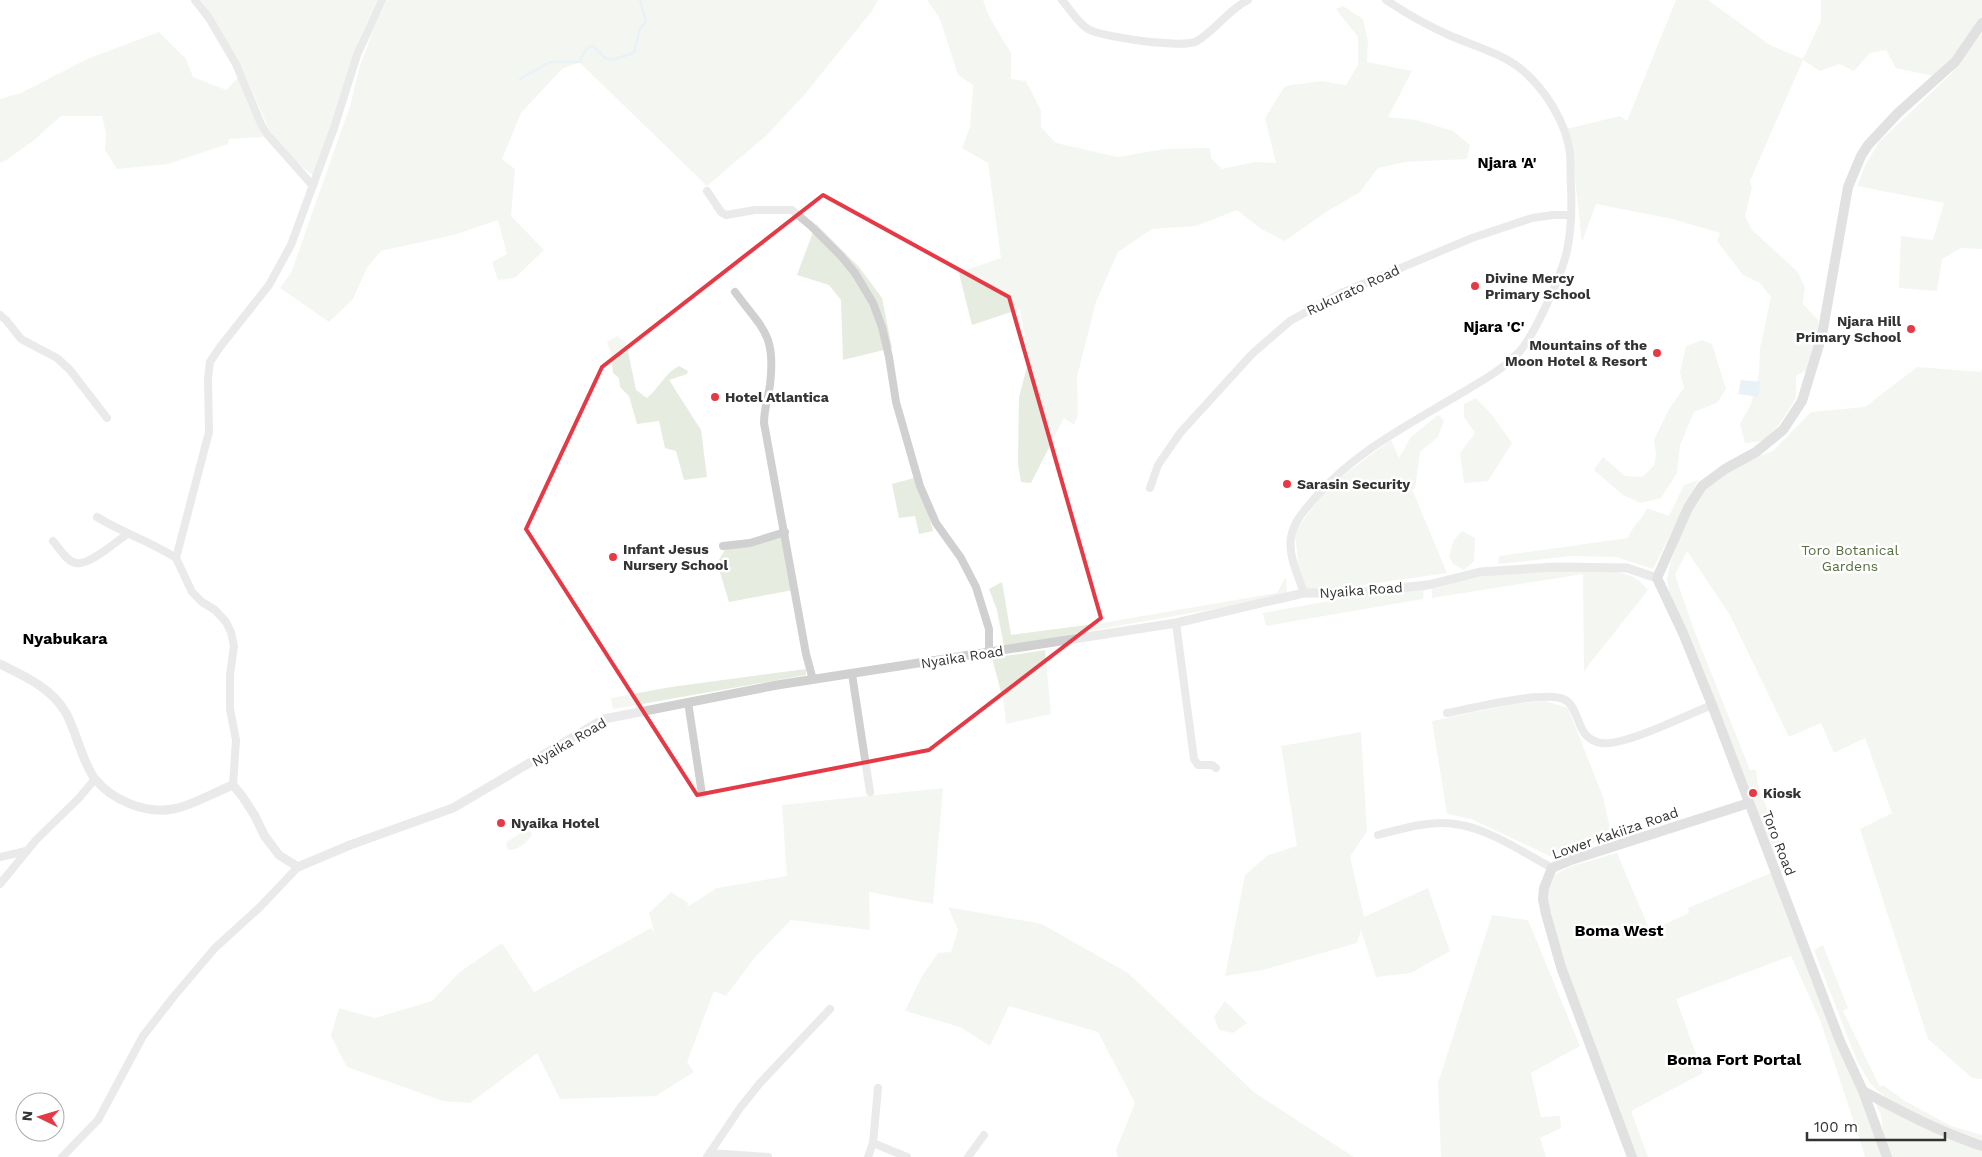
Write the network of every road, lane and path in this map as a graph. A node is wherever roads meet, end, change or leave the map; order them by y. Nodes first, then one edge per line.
1 (195, 0) edge
2 (382, 0) edge
3 (1062, 0) edge
4 (1248, 0) edge
5 (1386, 0) edge
6 (1982, 24) edge
7 (313, 186) junction
8 (707, 191) dead end
9 (1570, 215) junction
10 (734, 292) dead end
11 (0, 315) edge
12 (107, 418) dead end
13 (1150, 488) dead end
14 (97, 517) dead end
15 (785, 532) junction
16 (127, 534) junction
17 (53, 541) dead end
18 (723, 546) dead end
19 (176, 558) junction
20 (1657, 578) junction
21 (1304, 593) junction
22 (1176, 622) junction
23 (989, 652) junction
24 (0, 664) edge
25 (852, 674) junction
26 (813, 680) junction
27 (688, 702) junction
28 (1712, 705) junction
29 (1447, 713) dead end
30 (1216, 768) dead end
31 (95, 779) junction
32 (233, 785) junction
33 (870, 792) dead end
34 (702, 794) dead end
35 (1749, 803) junction
36 (1378, 835) dead end
37 (26, 851) junction
38 (0, 857) edge
39 (298, 867) junction
40 (1552, 868) junction
41 (0, 884) edge
42 (830, 1009) dead end
43 (878, 1088) dead end
44 (1863, 1091) junction
45 (984, 1135) dead end
46 (873, 1142) junction
47 (1982, 1146) edge
48 (708, 1155) edge
49 (62, 1157) edge
50 (768, 1157) edge
51 (868, 1157) edge
52 (907, 1157) edge
53 (968, 1157) edge
54 (1632, 1157) edge
55 (1887, 1157) edge

1 - 7 street
2 - 7 street
3 - 4 street
5 - 9 street
6 - 20 main road
7 - 19 street
8 - 23 street
9 - 13 street, Rukurato Road
9 - 21 street
10 - 15 street
11 - 12 street
14 - 16 street
15 - 18 street
15 - 26 street
16 - 17 street
16 - 19 street
19 - 32 street
20 - 21 street, Nyaika Road
20 - 28 main road, Toro Road
21 - 22 street, Nyaika Road
22 - 23 street, Nyaika Road
22 - 30 street
23 - 25 street, Nyaika Road
24 - 31 street
25 - 26 street, Nyaika Road
25 - 33 street
26 - 27 street, Nyaika Road
27 - 34 street
27 - 39 street, Nyaika Road
28 - 29 street
28 - 35 main road, Toro Road
31 - 32 street
31 - 37 street
32 - 39 street
35 - 40 main road, Lower Kakiiza Road
35 - 44 main road, Toro Road
36 - 40 street
37 - 38 street
37 - 41 street
39 - 49 street
40 - 54 main road, Lower Kakiiza Road
42 - 48 street
43 - 46 street
44 - 47 main road
44 - 55 main road, Toro Road
45 - 53 street
46 - 51 street
46 - 52 street
48 - 50 street

